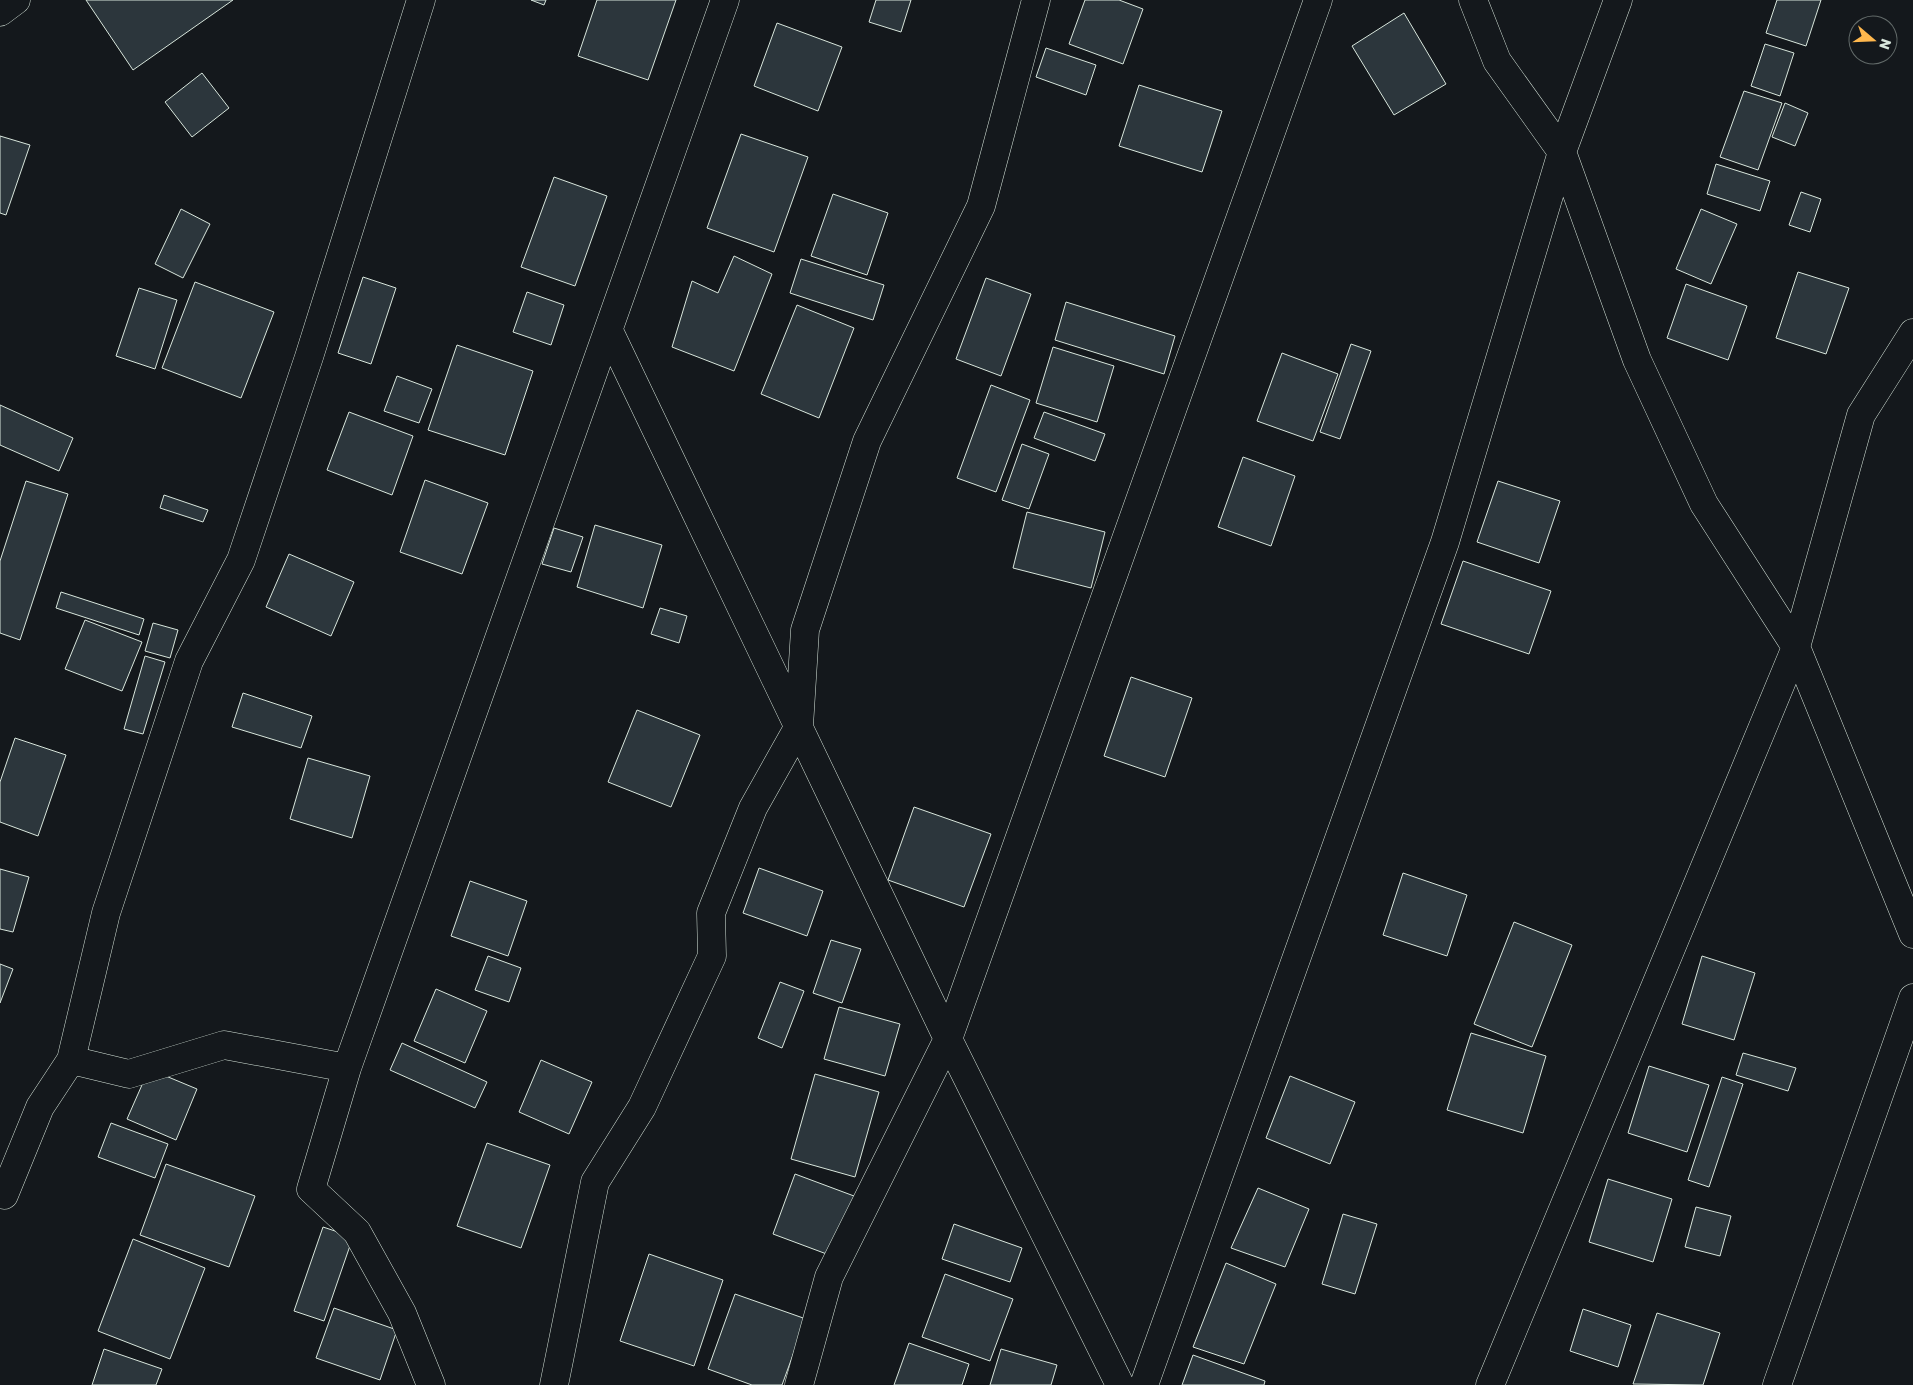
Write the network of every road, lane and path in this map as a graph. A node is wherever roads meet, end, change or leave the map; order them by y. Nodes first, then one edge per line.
1 (16, 0) edge
2 (421, 0) edge
3 (725, 0) edge
4 (1036, 0) edge
5 (1318, 0) edge
6 (1473, 0) edge
7 (1618, 0) edge
8 (0, 12) edge
9 (1562, 152) junction
10 (609, 331) junction
11 (1913, 333) edge
12 (1796, 647) junction
13 (799, 726) junction
14 (1913, 934) edge
15 (1913, 998) edge
16 (948, 1039) junction
17 (71, 1060) junction
18 (347, 1068) junction
19 (0, 1194) edge
20 (431, 1385) edge
21 (554, 1385) edge
22 (800, 1385) edge
23 (1120, 1385) edge
24 (1144, 1385) edge
25 (1490, 1385) edge
26 (1777, 1385) edge

1 - 8 street
2 - 17 street
3 - 10 street
4 - 13 street
5 - 16 street
6 - 9 street
7 - 9 street
9 - 12 street
9 - 24 street
10 - 13 street
10 - 18 street
11 - 12 street
12 - 14 street
12 - 25 street
13 - 16 street
13 - 21 street
15 - 26 street
16 - 22 street
16 - 23 street
17 - 18 street
17 - 19 street
18 - 20 street

